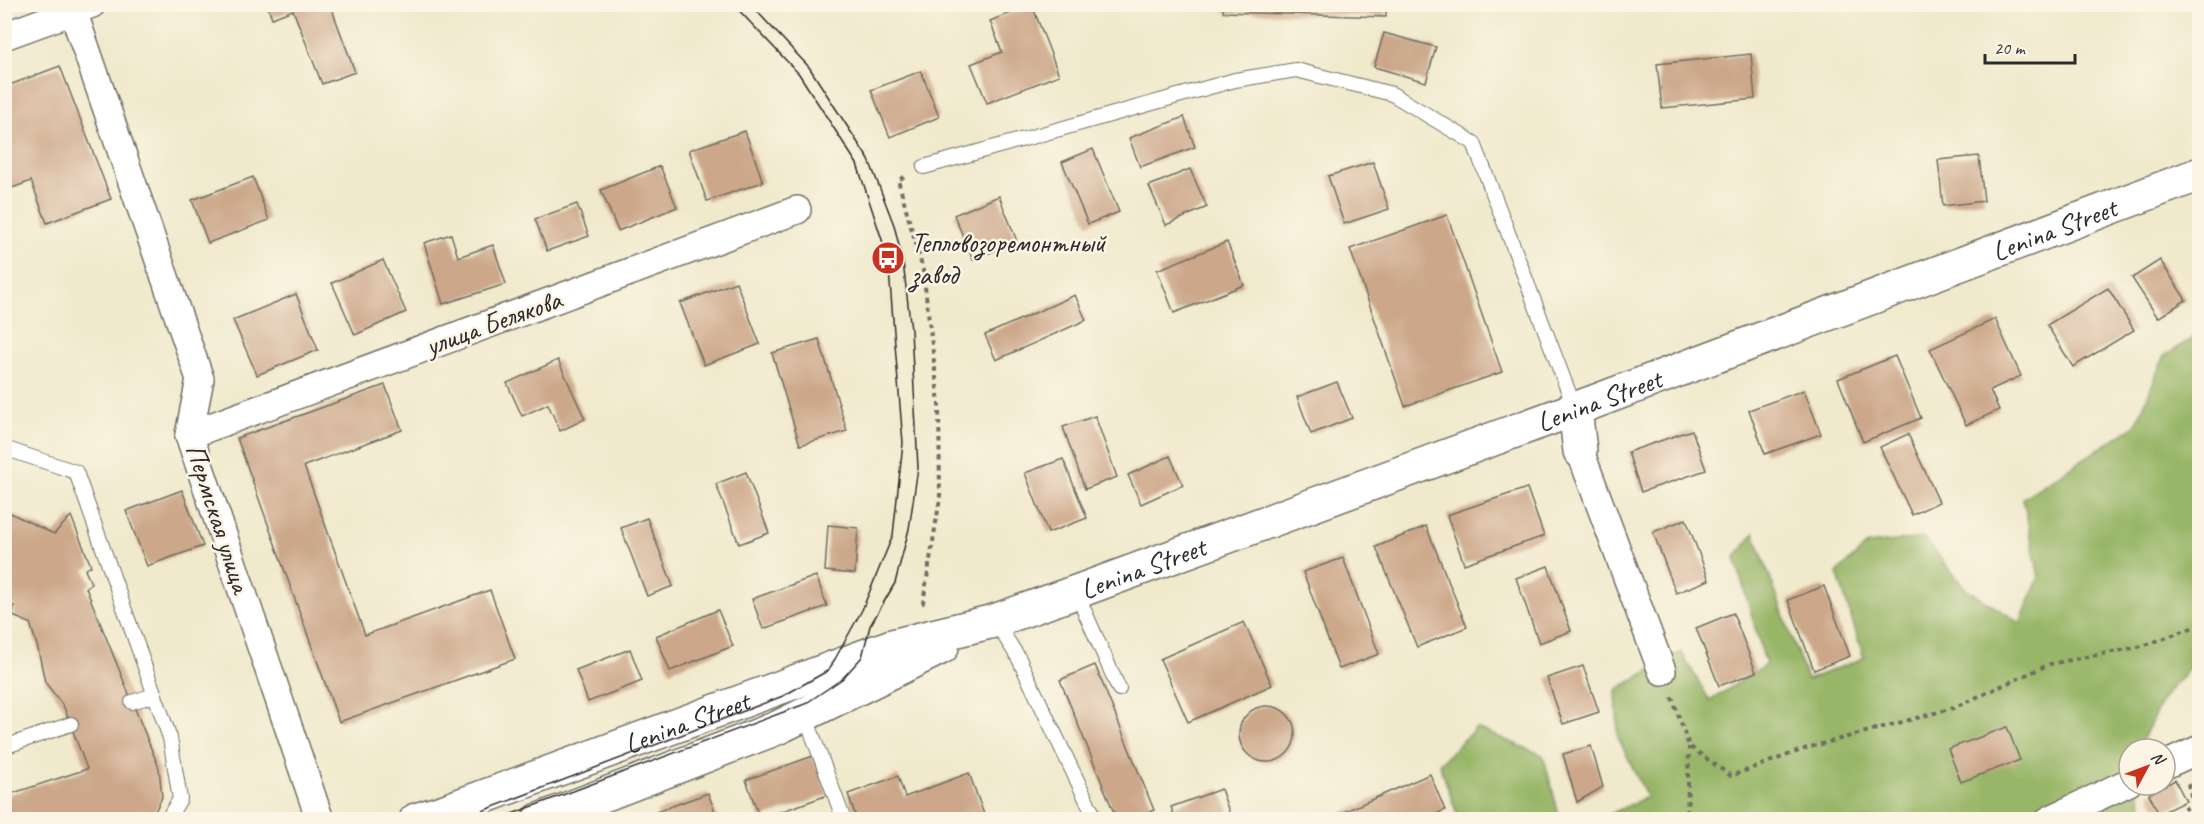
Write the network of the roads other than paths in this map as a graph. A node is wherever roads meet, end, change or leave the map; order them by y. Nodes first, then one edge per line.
1 (82, 8) edge
2 (4, 36) edge
3 (924, 167) road end
4 (2199, 174) edge
5 (797, 210) dead end
6 (1575, 409) junction
7 (189, 435) junction
8 (4, 448) edge
9 (1580, 451) joint
10 (1076, 592) junction
11 (994, 621) junction
12 (1662, 671) road end
13 (1119, 689) dead end
14 (154, 694) junction
15 (132, 702) dead end
16 (805, 715) junction
17 (71, 724) dead end
18 (4, 747) edge
19 (2117, 788) edge
20 (167, 819) edge
21 (320, 819) edge
22 (416, 819) edge
23 (538, 819) edge
24 (844, 819) edge
25 (1096, 819) edge
26 (2049, 819) edge

1 - 2 street
1 - 7 street, Пермская улица
3 - 6 lane
4 - 6 street, Lenina Street
5 - 7 street, улица Белякова
6 - 9 street
6 - 10 street, Lenina Street
7 - 21 street, Пермская улица
8 - 14 lane
9 - 12 street
10 - 11 street, Lenina Street
10 - 13 lane
11 - 16 street, Lenina Street
11 - 22 street, Lenina Street
11 - 25 lane
14 - 15 lane
14 - 20 lane
16 - 23 street, Lenina Street
16 - 24 lane
17 - 18 lane
19 - 26 street

